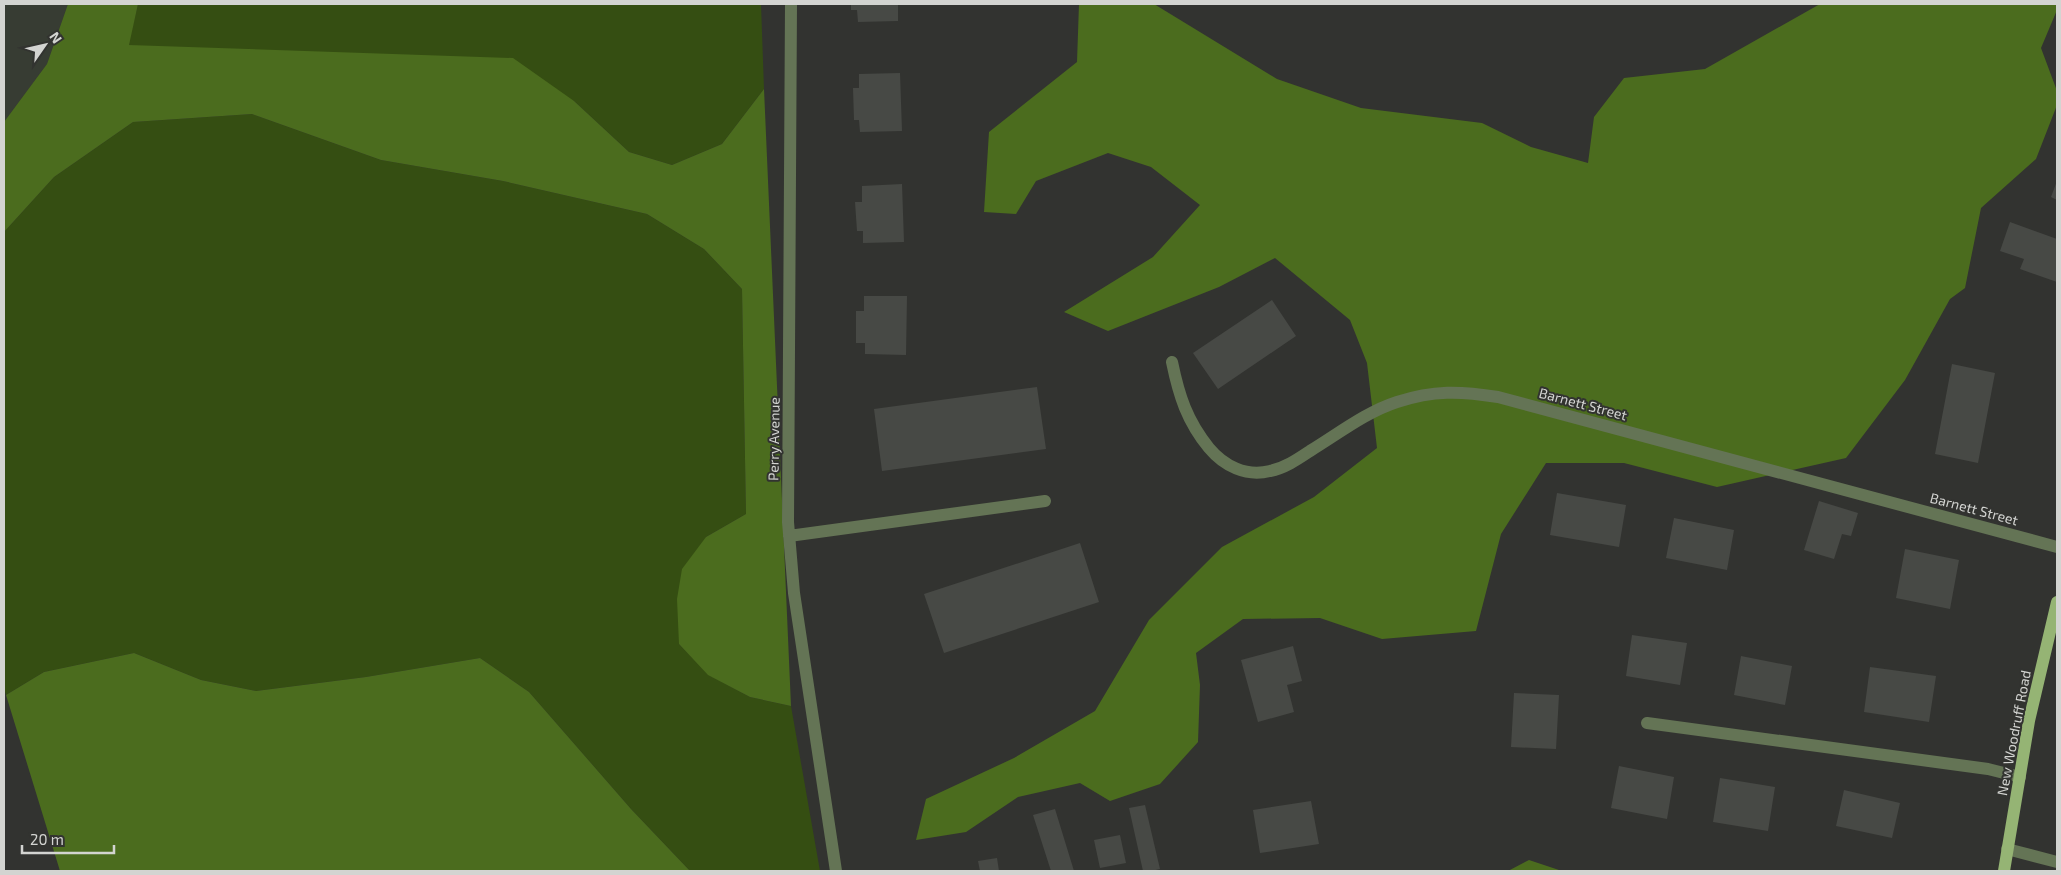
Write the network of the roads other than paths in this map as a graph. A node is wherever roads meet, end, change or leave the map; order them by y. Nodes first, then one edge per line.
1 (791, 4) edge
2 (1172, 362) dead end
3 (1045, 501) dead end
4 (789, 536) junction
5 (2057, 547) edge
6 (2057, 602) edge
7 (1647, 723) dead end
8 (2020, 777) junction
9 (2008, 849) junction
10 (2057, 862) edge
11 (836, 871) edge
12 (2004, 871) edge

1 - 4 street, Perry Avenue
2 - 5 street, Barnett Street
3 - 4 street
4 - 11 street, Perry Avenue
6 - 8 main road, New Woodruff Road
7 - 8 street
8 - 9 main road, New Woodruff Road
9 - 10 street
9 - 12 main road, New Woodruff Road

